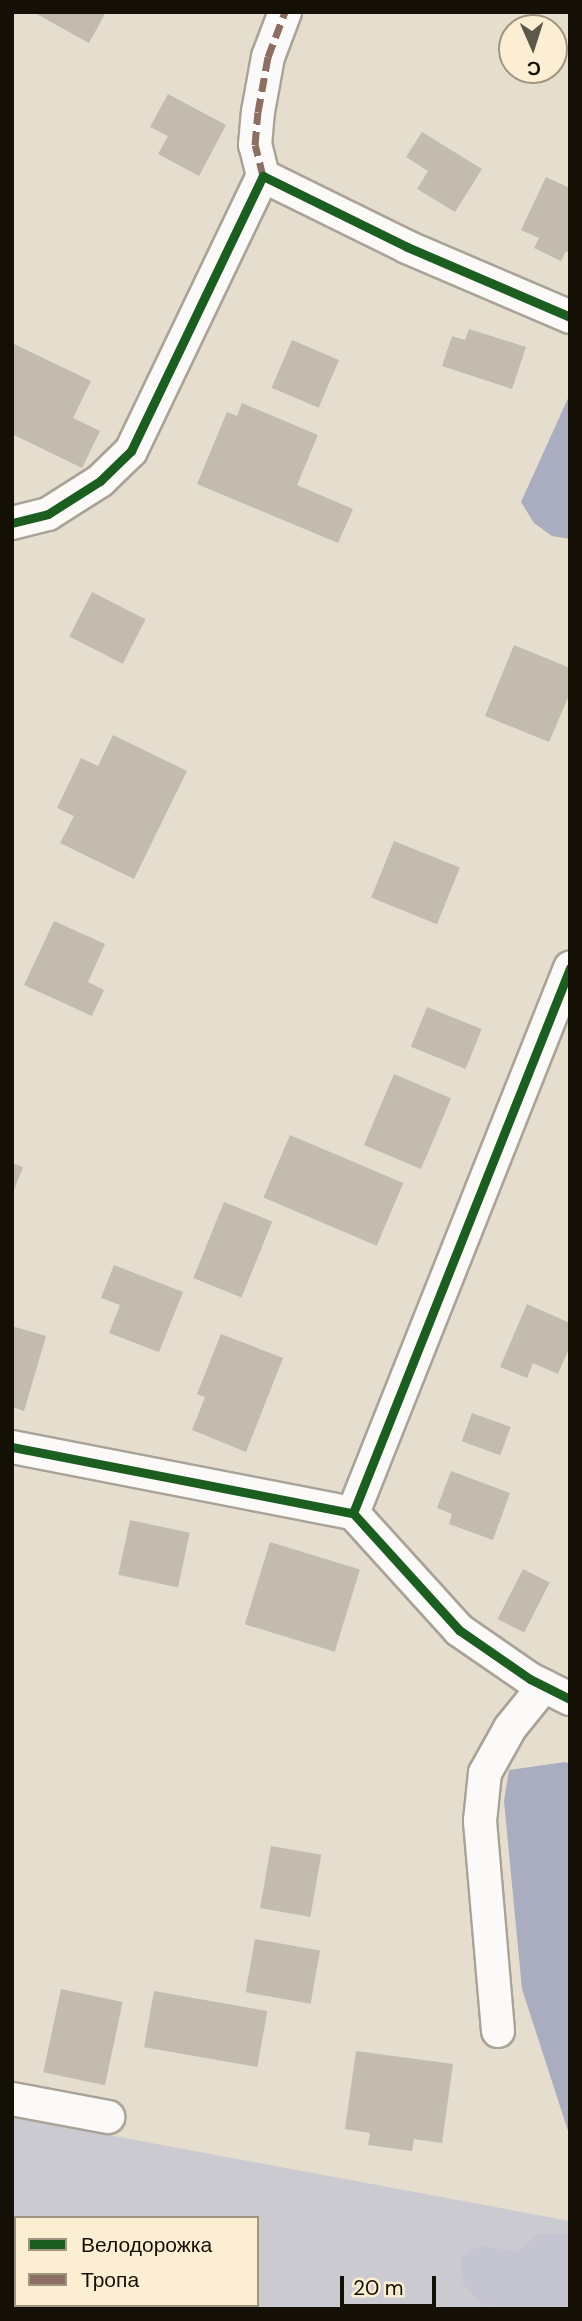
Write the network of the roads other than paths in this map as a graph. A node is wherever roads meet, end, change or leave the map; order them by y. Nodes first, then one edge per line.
1 (285, 12) edge
2 (263, 176) junction
3 (570, 317) edge
4 (12, 523) edge
5 (570, 968) edge
6 (12, 1447) edge
7 (353, 1514) junction
8 (557, 1692) edge
9 (498, 2031) dead end
10 (12, 2099) edge
11 (108, 2116) dead end

1 - 2 street
2 - 3 street
2 - 4 street
5 - 7 street
6 - 7 street
7 - 8 street
8 - 9 street
10 - 11 street

